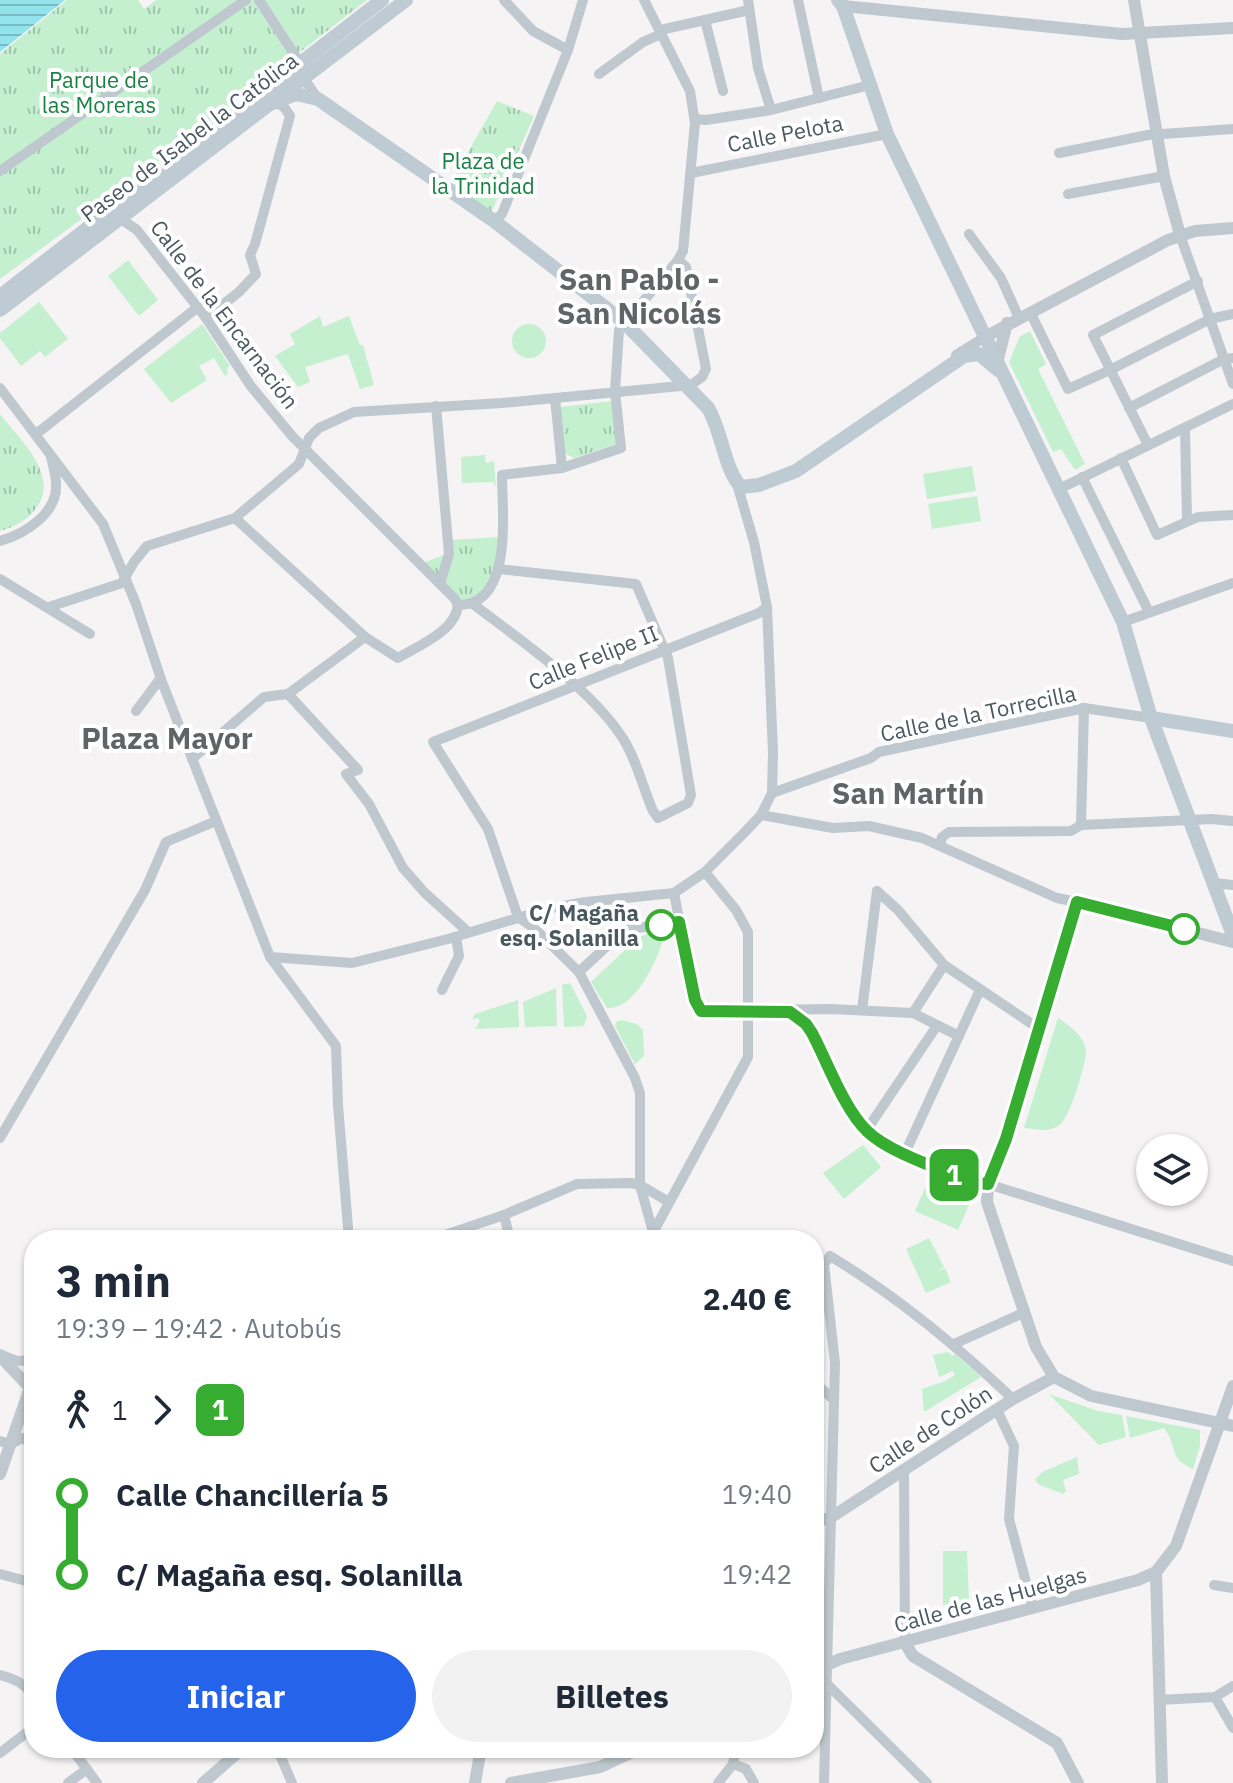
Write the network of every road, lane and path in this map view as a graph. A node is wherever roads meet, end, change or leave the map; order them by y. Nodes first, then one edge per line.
1 (246, 0) edge
2 (259, 0) edge
3 (382, 0) edge
4 (406, 0) edge
5 (504, 0) edge
6 (583, 0) edge
7 (644, 0) edge
8 (798, 0) edge
9 (1134, 0) edge
10 (841, 2) edge
11 (748, 5) edge
12 (705, 20) junction
13 (1233, 28) edge
14 (660, 33) junction
15 (1140, 34) junction
16 (568, 50) junction
17 (301, 70) junction
18 (599, 74) dead end
19 (870, 85) junction
20 (723, 91) dead end
21 (296, 94) junction
22 (819, 98) junction
23 (318, 99) junction
24 (270, 104) junction
25 (771, 110) junction
26 (290, 116) junction
27 (695, 119) junction
28 (1233, 129) edge
29 (887, 134) junction
30 (1157, 135) junction
31 (1059, 153) dead end
32 (0, 171) edge
33 (691, 173) junction
34 (1164, 176) junction
35 (1068, 194) dead end
36 (113, 215) junction
37 (494, 221) junction
38 (1233, 228) edge
39 (969, 234) dead end
40 (1180, 235) junction
41 (678, 260) junction
42 (1198, 281) junction
43 (0, 296) edge
44 (198, 307) junction
45 (0, 310) edge
46 (1233, 314) edge
47 (206, 318) junction
48 (1019, 318) junction
49 (1210, 319) junction
50 (624, 322) junction
51 (985, 337) junction
52 (964, 356) junction
53 (1229, 358) edge
54 (999, 368) junction
55 (1110, 370) junction
56 (1233, 384) edge
57 (687, 385) junction
58 (0, 388) edge
59 (615, 391) junction
60 (555, 398) junction
61 (1233, 404) edge
62 (436, 406) junction
63 (1129, 408) junction
64 (1185, 428) junction
65 (36, 434) junction
66 (1148, 445) junction
67 (305, 448) junction
68 (51, 455) junction
69 (1121, 458) junction
70 (810, 459) junction
71 (562, 468) junction
72 (1082, 477) junction
73 (741, 490) junction
74 (1057, 490) junction
75 (1233, 515) edge
76 (235, 518) junction
77 (1187, 520) junction
78 (0, 541) edge
79 (498, 569) junction
80 (0, 579) edge
81 (125, 579) junction
82 (1233, 583) edge
83 (440, 584) junction
84 (473, 604) junction
85 (458, 605) junction
86 (49, 607) junction
87 (767, 607) junction
88 (1149, 612) junction
89 (1123, 622) junction
90 (90, 634) dead end
91 (365, 637) junction
92 (664, 650) junction
93 (160, 679) junction
94 (574, 685) junction
95 (288, 694) junction
96 (1084, 708) junction
97 (136, 711) dead end
98 (1151, 718) junction
99 (1233, 731) edge
100 (192, 759) junction
101 (772, 793) junction
102 (761, 815) junction
103 (216, 821) junction
104 (1189, 821) junction
105 (1233, 821) edge
106 (1081, 825) junction
107 (940, 845) junction
108 (705, 872) junction
109 (1213, 883) junction
110 (1233, 885) edge
111 (674, 893) junction
112 (1077, 902) junction
113 (551, 908) junction
114 (518, 917) junction
115 (679, 922) junction
116 (535, 929) junction
117 (468, 932) junction
118 (1233, 935) edge
119 (456, 937) junction
120 (1233, 942) edge
121 (270, 957) junction
122 (944, 965) junction
123 (579, 972) junction
124 (444, 985) dead end
125 (980, 990) junction
126 (830, 1009) junction
127 (862, 1010) junction
128 (790, 1012) junction
129 (748, 1013) junction
130 (913, 1013) junction
131 (936, 1027) junction
132 (1038, 1028) junction
133 (812, 1033) junction
134 (959, 1036) junction
135 (866, 1131) junction
136 (0, 1138) edge
137 (905, 1153) junction
138 (988, 1184) junction
139 (640, 1185) junction
140 (669, 1202) junction
141 (648, 1212) junction
142 (504, 1215) junction
143 (660, 1218) junction
144 (348, 1230) edge
145 (461, 1230) edge
146 (508, 1230) edge
147 (652, 1230) edge
148 (656, 1230) edge
149 (1233, 1261) edge
150 (1023, 1313) junction
151 (954, 1344) junction
152 (0, 1355) edge
153 (24, 1360) edge
154 (24, 1377) edge
155 (1054, 1377) junction
156 (1233, 1386) edge
157 (824, 1391) edge
158 (833, 1399) junction
159 (1013, 1399) junction
160 (24, 1401) edge
161 (997, 1410) junction
162 (1227, 1424) edge
163 (5, 1443) edge
164 (904, 1471) junction
165 (0, 1474) edge
166 (830, 1518) junction
167 (824, 1520) edge
168 (1158, 1570) junction
169 (0, 1574) edge
170 (24, 1580) edge
171 (1214, 1585) dead end
172 (1233, 1588) edge
173 (1033, 1608) junction
174 (905, 1643) junction
175 (828, 1665) junction
176 (824, 1667) edge
177 (0, 1675) edge
178 (827, 1684) junction
179 (24, 1685) edge
180 (1233, 1686) edge
181 (1215, 1697) junction
182 (1159, 1700) junction
183 (1233, 1728) edge
184 (24, 1735) edge
185 (0, 1753) edge
186 (79, 1758) edge
187 (232, 1758) edge
188 (281, 1758) edge
189 (479, 1758) edge
190 (619, 1758) edge
191 (734, 1758) edge
192 (733, 1764) junction
193 (87, 1769) junction
194 (68, 1783) edge
195 (97, 1783) edge
196 (203, 1783) edge
197 (292, 1783) edge
198 (475, 1783) edge
199 (511, 1783) edge
200 (718, 1783) edge
201 (754, 1783) edge
202 (824, 1783) edge
203 (927, 1783) edge
204 (1078, 1783) edge
205 (1162, 1783) edge

1 - 32 street
2 - 17 street
3 - 17 main road, Paseo de Isabel la Católica
4 - 17 main road, Paseo de Isabel la Católica
5 - 16 street
6 - 16 street
7 - 14 street
8 - 22 street
9 - 15 street
10 - 15 street
10 - 19 main road
11 - 12 street
11 - 25 street
12 - 14 street
12 - 20 street
13 - 15 street
14 - 18 street
14 - 27 street
15 - 30 street
16 - 37 street
17 - 21 street
17 - 23 street
17 - 24 main road, Paseo de Isabel la Católica
17 - 36 main road, Paseo de Isabel la Católica
19 - 22 street
19 - 29 main road
21 - 23 main road
21 - 24 main road
21 - 26 street
22 - 25 street
23 - 37 main road
24 - 26 street
24 - 36 main road, Paseo de Isabel la Católica
25 - 27 street
26 - 47 street
27 - 33 street
28 - 30 street
29 - 33 street, Calle Pelota
29 - 51 main road
30 - 31 street
30 - 34 street
33 - 41 street
34 - 35 street
34 - 40 street
36 - 43 main road, Paseo de Isabel la Católica
36 - 44 street, Calle de la Encarnación
36 - 45 main road, Paseo de Isabel la Católica
37 - 50 main road
38 - 40 street
39 - 48 street
40 - 42 street
40 - 48 street
41 - 50 street
41 - 57 street
42 - 49 street
42 - 55 street
44 - 47 street, Calle de la Encarnación
44 - 65 street
46 - 49 street
47 - 67 street, Calle de la Encarnación
48 - 51 street
48 - 54 street
48 - 55 street
49 - 53 street
49 - 55 street
50 - 57 main road
50 - 59 street
51 - 52 street
51 - 54 main road
51 - 70 street
52 - 54 main road
52 - 70 main road
53 - 56 street
53 - 63 street
54 - 74 main road
55 - 63 street
57 - 59 street
57 - 73 main road
58 - 65 street
59 - 60 street
59 - 71 street
60 - 62 street
60 - 71 street
61 - 64 street
62 - 67 street
62 - 83 street
63 - 66 street
64 - 66 street
64 - 77 street
65 - 68 street
66 - 69 street
67 - 76 street
67 - 83 street, Calle de la Encarnación
68 - 78 street
68 - 81 street
69 - 72 street
69 - 77 street
70 - 73 main road
71 - 79 street
72 - 74 street
72 - 88 street
73 - 87 street
74 - 89 main road
75 - 77 street
76 - 81 street
76 - 91 street
79 - 84 street
79 - 92 street
80 - 86 street
81 - 86 street
81 - 93 street
82 - 88 street
83 - 85 street, Calle de la Encarnación
84 - 85 street
84 - 94 street
85 - 91 street
86 - 90 street
87 - 92 street, Calle Felipe II
87 - 101 street
88 - 89 street
89 - 98 main road
91 - 95 street
92 - 94 street, Calle Felipe II
92 - 94 street
93 - 97 street
93 - 100 street
94 - 114 street, Calle Felipe II
95 - 100 street
95 - 117 street
96 - 98 street, Calle de la Torrecilla
96 - 101 street, Calle de la Torrecilla
96 - 106 street
98 - 99 main road
98 - 104 main road
100 - 103 street
101 - 102 street
102 - 107 street
102 - 108 street
103 - 121 street
103 - 136 street
104 - 105 street
104 - 106 street
104 - 109 main road
106 - 107 street
107 - 112 street
108 - 111 street
108 - 129 street
109 - 110 street
109 - 118 main road
111 - 113 street
111 - 115 street
112 - 120 street
112 - 132 street
113 - 114 street
113 - 116 street
114 - 116 street
114 - 117 street
115 - 123 street
115 - 129 street
116 - 123 street
117 - 119 street
119 - 121 street
119 - 124 street
121 - 144 street
122 - 125 street
122 - 127 street
122 - 130 street
123 - 139 street
125 - 132 street
125 - 134 street
126 - 127 street
126 - 128 street
126 - 133 street
127 - 130 street
128 - 129 street
128 - 133 street
129 - 140 street
130 - 131 street
131 - 134 street
131 - 135 street
132 - 138 street
133 - 135 street
134 - 137 street
135 - 137 street
137 - 138 street
138 - 149 street
138 - 150 street
139 - 140 street
139 - 141 street
139 - 142 street
140 - 143 street
141 - 143 street
141 - 147 street
142 - 145 street
142 - 146 street
143 - 148 street
150 - 151 street
150 - 155 street
151 - 158 street
151 - 159 street
152 - 153 street
152 - 154 street
155 - 159 street, Calle de Colón
155 - 162 street
156 - 162 street
157 - 158 street
158 - 166 street
159 - 161 street, Calle de Colón
160 - 163 street
161 - 164 street, Calle de Colón
161 - 173 street
162 - 168 street
163 - 165 street
164 - 166 street, Calle de Colón
164 - 174 street
166 - 167 street, Calle de Colón
166 - 175 street
168 - 173 street, Calle de las Huelgas
168 - 182 street
169 - 170 street
171 - 172 street
173 - 174 street, Calle de las Huelgas
174 - 175 street, Calle de las Huelgas
174 - 204 street
175 - 176 street, Calle de las Huelgas
175 - 178 street
177 - 179 street
178 - 202 street
178 - 203 street
180 - 181 street
181 - 182 street
181 - 183 street
182 - 205 street
184 - 185 street
186 - 193 street
187 - 196 street
188 - 197 street
189 - 198 street
190 - 199 street
191 - 192 street
192 - 200 street
192 - 201 street
193 - 194 street
193 - 195 street

